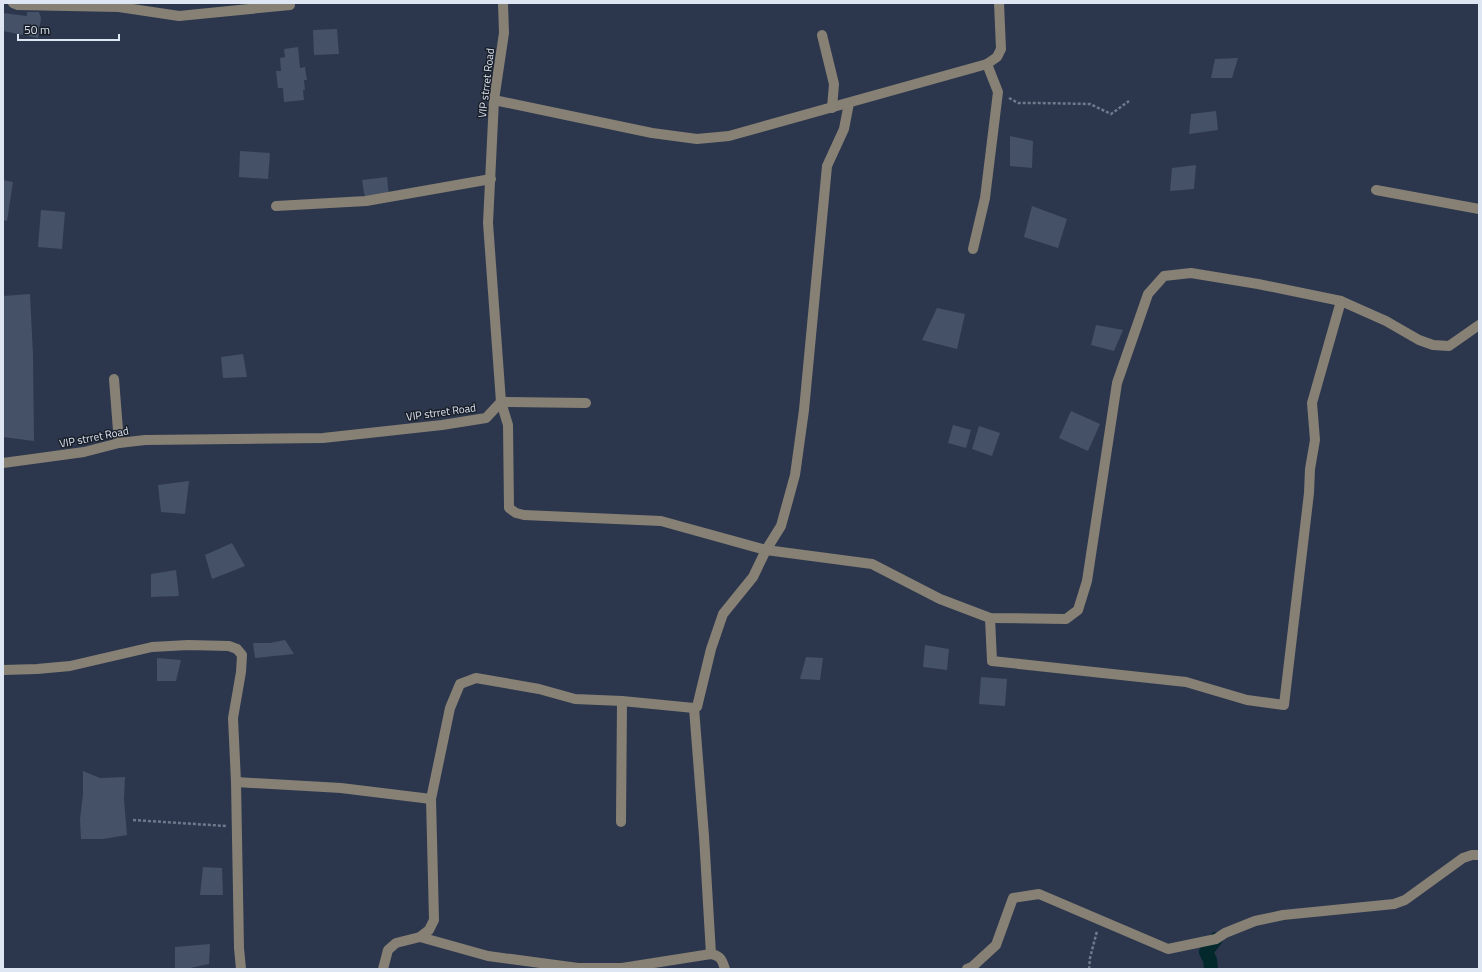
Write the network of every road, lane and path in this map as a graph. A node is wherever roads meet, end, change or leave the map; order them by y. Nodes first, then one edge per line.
1 (13, 3) edge
2 (503, 3) edge
3 (999, 3) edge
4 (290, 5) dead end
5 (822, 36) dead end
6 (987, 64) junction
7 (998, 92) junction
8 (494, 100) junction
9 (1129, 101) dead end
10 (849, 103) junction
11 (832, 108) junction
12 (491, 179) junction
13 (1376, 190) dead end
14 (276, 206) dead end
15 (1479, 209) edge
16 (973, 248) dead end
17 (1341, 301) junction
18 (1479, 325) edge
19 (114, 379) dead end
20 (501, 402) junction
21 (586, 403) dead end
22 (119, 443) junction
23 (3, 463) edge
24 (766, 550) junction
25 (990, 618) junction
26 (3, 670) edge
27 (622, 701) junction
28 (694, 708) junction
29 (236, 782) junction
30 (431, 799) junction
31 (133, 820) dead end
32 (621, 822) dead end
33 (237, 826) junction
34 (1479, 855) edge
35 (1099, 924) dead end
36 (420, 937) junction
37 (711, 954) junction
38 (241, 969) edge
39 (383, 969) edge
40 (725, 969) edge
41 (967, 969) edge
42 (1089, 969) edge

1 - 4 street
2 - 8 street, VIP strret Road
3 - 6 street
5 - 11 street
6 - 7 street
6 - 10 street
7 - 9 path
7 - 16 street
8 - 11 street
8 - 12 street, VIP strret Road
10 - 11 street
10 - 24 street
12 - 14 street
12 - 20 street, VIP strret Road
13 - 15 street
17 - 18 street
17 - 25 street
17 - 25 street
19 - 22 street
20 - 21 street
20 - 22 street, VIP strret Road
20 - 24 street
22 - 23 street, VIP strret Road
24 - 25 street
24 - 28 street
26 - 29 street
27 - 28 street
27 - 30 street
27 - 32 street
28 - 37 street
29 - 30 street
29 - 33 street
30 - 36 street
31 - 33 path
33 - 38 street
34 - 41 street
35 - 42 path
36 - 37 street
36 - 39 street
37 - 40 street

